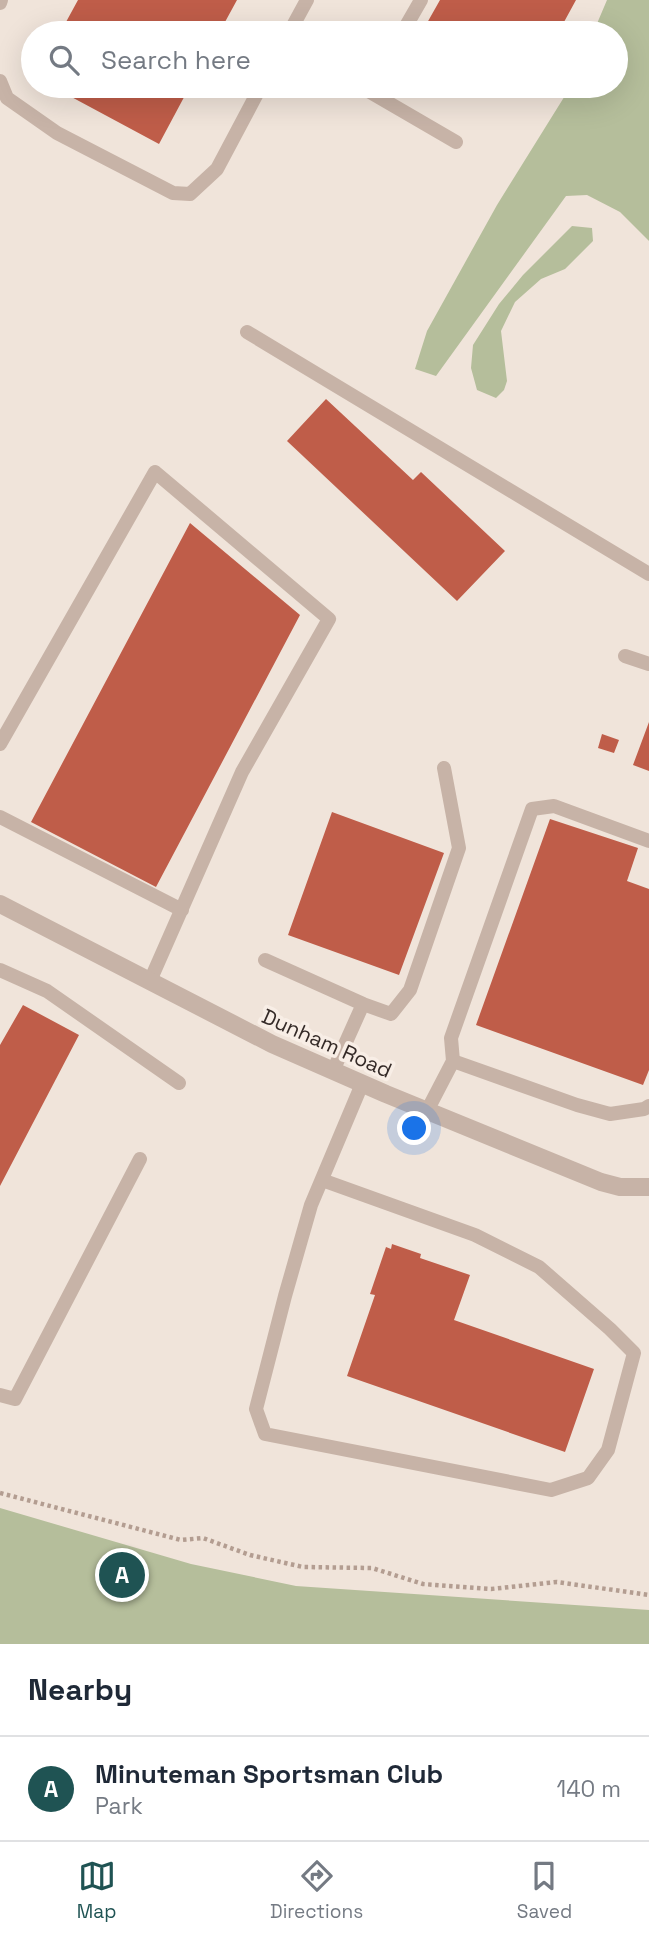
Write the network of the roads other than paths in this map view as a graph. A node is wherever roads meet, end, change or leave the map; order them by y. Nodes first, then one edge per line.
1 (307, 0) edge
2 (421, 0) edge
3 (296, 21) edge
4 (409, 21) edge
5 (0, 81) edge
6 (255, 98) edge
7 (380, 98) edge
8 (456, 142) dead end
9 (247, 332) dead end
10 (649, 574) edge
11 (625, 656) dead end
12 (649, 664) edge
13 (0, 744) edge
14 (444, 768) dead end
15 (0, 817) edge
16 (649, 841) edge
17 (0, 904) edge
18 (182, 910) junction
19 (265, 960) dead end
20 (0, 970) edge
21 (150, 981) junction
22 (363, 1004) junction
23 (453, 1061) junction
24 (333, 1071) junction
25 (179, 1083) dead end
26 (362, 1084) junction
27 (649, 1106) edge
28 (427, 1111) junction
29 (140, 1159) dead end
30 (322, 1180) junction
31 (649, 1187) edge
32 (0, 1395) edge

1 - 3 lane
2 - 4 lane
5 - 6 lane
7 - 8 lane
9 - 10 lane
11 - 12 lane
13 - 18 lane
14 - 22 lane
15 - 18 lane
16 - 23 lane
17 - 21 street, Dunham Road
18 - 21 lane
19 - 22 lane
20 - 25 lane
21 - 24 street, Dunham Road
22 - 24 lane
23 - 27 lane
23 - 28 lane
24 - 26 street, Dunham Road
26 - 28 street, Dunham Road
26 - 30 lane
28 - 31 street, Dunham Road
29 - 32 lane
30 - 30 lane

